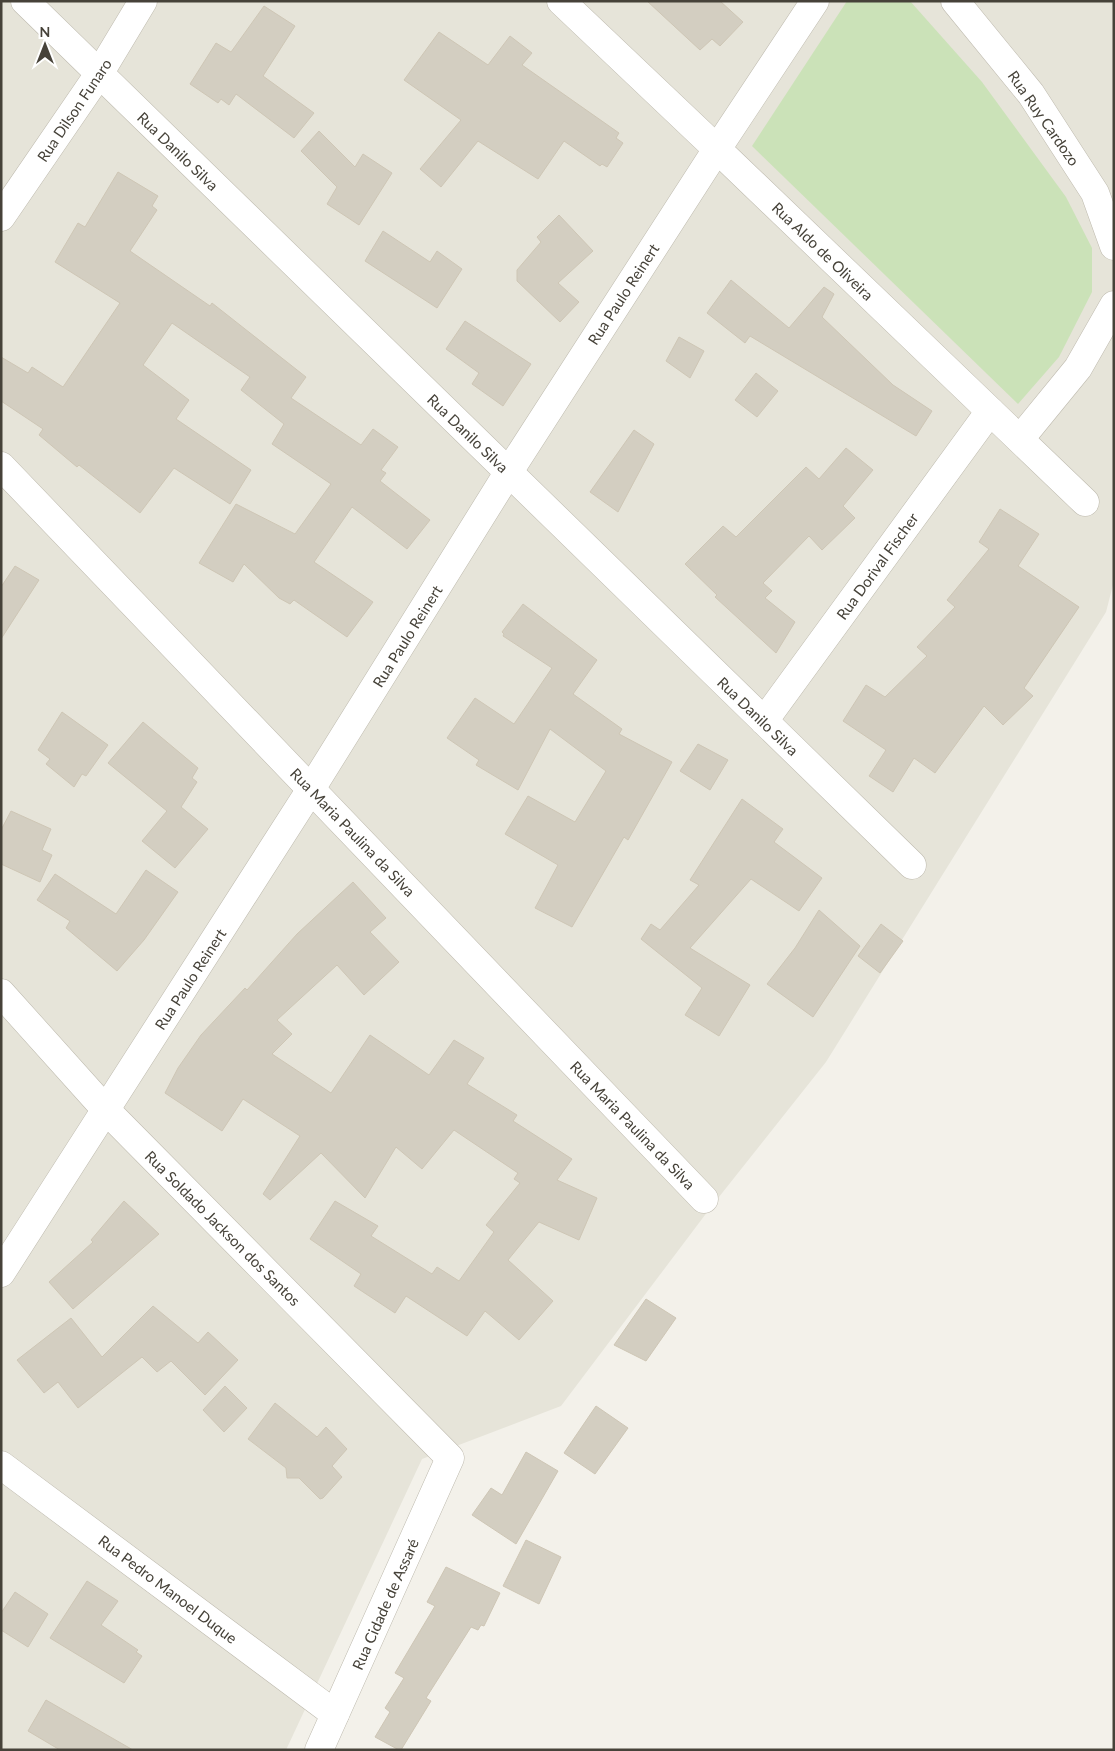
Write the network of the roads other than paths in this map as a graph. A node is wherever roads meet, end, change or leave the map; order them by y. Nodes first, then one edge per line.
1 (25, 1) edge
2 (143, 1) edge
3 (561, 1) edge
4 (815, 1) edge
5 (955, 1) edge
6 (99, 74) junction
7 (717, 149) junction
8 (1, 217) edge
9 (1114, 246) edge
10 (1114, 305) edge
11 (990, 411) junction
12 (1020, 439) junction
13 (1, 466) edge
14 (508, 473) junction
15 (1085, 502) dead end
16 (764, 721) junction
17 (311, 789) junction
18 (912, 865) dead end
19 (1, 993) edge
20 (106, 1110) junction
21 (704, 1199) dead end
22 (1, 1273) edge
23 (450, 1458) joint
24 (1, 1465) edge
25 (335, 1714) junction
26 (319, 1750) edge

1 - 6 street, Rua Danilo Silva
2 - 6 street, Rua Dilson Funaro
3 - 7 street, Rua Aldo de Oliveira
4 - 7 street, Rua Paulo Reinert
5 - 9 street, Rua Ruy Cardozo
6 - 8 street, Rua Dilson Funaro
6 - 14 street, Rua Danilo Silva
7 - 11 street, Rua Aldo de Oliveira
7 - 14 street, Rua Paulo Reinert
10 - 12 street
11 - 12 street, Rua Aldo de Oliveira
11 - 16 street, Rua Dorival Fischer
12 - 15 street, Rua Aldo de Oliveira
13 - 17 street, Rua Maria Paulina da Silva
14 - 16 street, Rua Danilo Silva
14 - 17 street, Rua Paulo Reinert
16 - 18 street, Rua Danilo Silva
17 - 20 street, Rua Paulo Reinert
17 - 21 street, Rua Maria Paulina da Silva
19 - 20 street, Rua Soldado Jackson dos Santos
20 - 22 street, Rua Paulo Reinert
20 - 23 street, Rua Soldado Jackson dos Santos
23 - 25 street, Rua Cidade de Assaré
24 - 25 street, Rua Pedro Manoel Duque
25 - 26 street, Rua Cidade de Assaré

